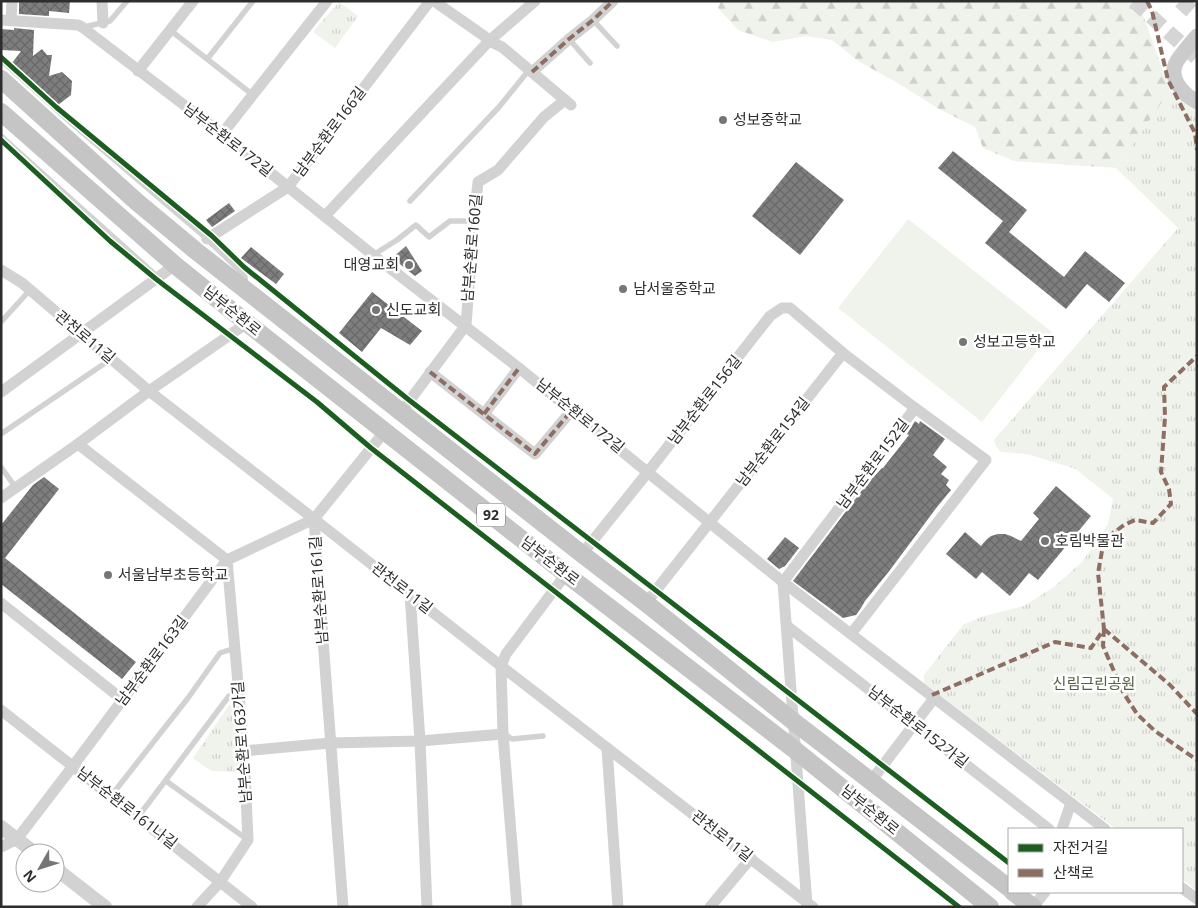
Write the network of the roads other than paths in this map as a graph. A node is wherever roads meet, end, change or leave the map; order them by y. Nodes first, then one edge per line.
1 (12, 1) edge
2 (102, 1) edge
3 (127, 1) edge
4 (194, 1) edge
5 (253, 1) edge
6 (327, 1) edge
7 (432, 1) edge
8 (535, 1) edge
9 (613, 1) edge
10 (6, 20) edge
11 (593, 20) junction
12 (103, 23) junction
13 (82, 27) junction
14 (170, 30) junction
15 (1197, 36) edge
16 (569, 39) junction
17 (489, 41) junction
18 (617, 46) dead end
19 (208, 58) junction
20 (1, 60) edge
21 (590, 63) dead end
22 (138, 70) junction
23 (531, 71) junction
24 (1, 79) edge
25 (253, 95) junction
26 (1197, 102) edge
27 (1, 112) edge
28 (222, 134) junction
29 (1, 136) edge
30 (288, 187) junction
31 (410, 201) dead end
32 (325, 216) junction
33 (474, 221) junction
34 (207, 239) junction
35 (373, 255) junction
36 (175, 265) junction
37 (1, 270) edge
38 (158, 277) junction
39 (30, 290) junction
40 (246, 290) junction
41 (1, 322) edge
42 (247, 323) junction
43 (466, 325) junction
44 (81, 334) junction
45 (843, 353) junction
46 (111, 359) junction
47 (519, 368) junction
48 (430, 372) junction
49 (148, 391) junction
50 (1, 392) edge
51 (915, 408) junction
52 (572, 410) junction
53 (401, 412) junction
54 (484, 414) junction
55 (385, 430) junction
56 (1, 434) edge
57 (78, 444) junction
58 (1, 466) edge
59 (648, 472) junction
60 (16, 488) junction
61 (1, 498) edge
62 (314, 519) junction
63 (710, 522) junction
64 (582, 554) junction
65 (227, 560) junction
66 (566, 574) junction
67 (783, 582) junction
68 (410, 594) junction
69 (1, 603) edge
70 (646, 603) junction
71 (786, 626) junction
72 (851, 634) junction
73 (236, 649) junction
74 (501, 666) junction
75 (240, 692) junction
76 (935, 697) junction
77 (123, 700) junction
78 (1, 710) edge
79 (793, 721) junction
80 (914, 724) junction
81 (503, 734) junction
82 (543, 736) dead end
83 (420, 741) junction
84 (330, 743) junction
85 (607, 748) junction
86 (795, 750) junction
87 (244, 751) junction
88 (73, 766) junction
89 (166, 781) junction
90 (871, 781) junction
91 (111, 796) junction
92 (1070, 803) junction
93 (138, 817) junction
94 (1, 827) edge
95 (1048, 828) edge
96 (1062, 828) edge
97 (1104, 828) edge
98 (17, 839) junction
99 (248, 840) junction
100 (22, 843) edge
101 (1, 847) edge
102 (751, 858) junction
103 (65, 876) edge
104 (220, 882) junction
105 (1008, 887) edge
106 (1183, 889) edge
107 (1015, 893) edge
108 (1044, 893) edge
109 (1197, 899) edge
110 (809, 905) edge
111 (105, 907) edge
112 (197, 907) edge
113 (252, 907) edge
114 (343, 907) edge
115 (427, 907) edge
116 (517, 907) edge
117 (618, 907) edge
118 (706, 907) edge
119 (710, 907) edge
120 (990, 907) edge
121 (1033, 907) edge

1 - 10 street
2 - 12 street
3 - 12 lane, 남부순환로172길
4 - 14 street
5 - 19 lane
6 - 25 street
7 - 17 street
7 - 30 street, 남부순환로166길
8 - 17 street
9 - 11 street
10 - 13 street, 남부순환로172길
11 - 16 street
11 - 18 lane
12 - 13 lane, 남부순환로172길
13 - 22 street, 남부순환로172길
14 - 19 lane
14 - 22 street
15 - 26 main road
16 - 21 lane
16 - 23 street
17 - 23 street
17 - 32 street
19 - 25 lane
20 - 34 lane
22 - 28 street, 남부순환로172길
23 - 31 lane
23 - 33 street, 남부순환로160길
24 - 40 main road, 남부순환로 / 92
25 - 28 street
27 - 36 main road, 남부순환로 / 92
28 - 30 street, 남부순환로172길
29 - 38 lane
30 - 32 street, 남부순환로172길
30 - 34 street, 남부순환로166길
32 - 35 street, 남부순환로172길
33 - 35 lane
33 - 43 street, 남부순환로160길
34 - 40 lane
35 - 43 street, 남부순환로172길
36 - 38 street
36 - 42 main road, 남부순환로 / 92
37 - 39 street, 관천로11길
38 - 44 street
39 - 41 lane
39 - 44 street, 관천로11길
40 - 53 main road, 남부순환로 / 92
42 - 49 street
42 - 55 main road, 남부순환로 / 92
43 - 47 street, 남부순환로172길
43 - 48 street
44 - 46 street, 관천로11길
44 - 50 street
45 - 51 street
45 - 59 street, 남부순환로156길
45 - 63 street, 남부순환로154길
46 - 49 street, 관천로11길
46 - 56 lane
47 - 52 street, 남부순환로172길
47 - 54 street
48 - 53 street
48 - 54 street
49 - 57 street
49 - 62 street, 관천로11길
51 - 67 street, 남부순환로152길
51 - 72 street, 남부순환로152길
52 - 54 street
52 - 59 street, 남부순환로172길
53 - 64 main road, 남부순환로 / 92
55 - 62 street, 남부순환로161길
55 - 66 main road, 남부순환로 / 92
57 - 60 street
57 - 65 street
58 - 60 lane
59 - 63 street, 남부순환로172길
59 - 64 street, 남부순환로156길
60 - 61 street
62 - 65 street, 남부순환로163길
62 - 68 street, 관천로11길
62 - 84 street, 남부순환로161길
63 - 67 street, 남부순환로172길
63 - 70 street, 남부순환로154길
64 - 70 main road, 남부순환로 / 92
65 - 73 street, 남부순환로163가길
65 - 77 street, 남부순환로163길
66 - 74 street
66 - 86 main road, 남부순환로 / 92
67 - 71 street
67 - 72 street, 남부순환로172길
68 - 74 street, 관천로11길
68 - 83 street
69 - 77 street
70 - 79 main road, 남부순환로 / 92
71 - 79 street
71 - 80 street, 남부순환로152가길
72 - 76 street, 남부순환로172길
73 - 75 street, 남부순환로163가길
73 - 91 lane
74 - 81 street
74 - 85 street, 관천로11길
75 - 87 street, 남부순환로163가길
75 - 89 lane
76 - 80 street, 남부순환로
76 - 92 street, 남부순환로172길
77 - 88 street, 남부순환로163길
78 - 88 street, 남부순환로161나길
79 - 86 street
79 - 90 main road, 남부순환로 / 92
80 - 90 street, 남부순환로
80 - 95 street, 남부순환로152가길
81 - 82 lane
81 - 83 street
81 - 116 street
83 - 84 street
83 - 115 street
84 - 87 street
84 - 114 street, 남부순환로161길
85 - 102 street, 관천로11길
85 - 117 street
86 - 110 street
86 - 120 main road, 남부순환로 / 92
87 - 99 street, 남부순환로163가길
88 - 91 street, 남부순환로161나길
88 - 98 street, 남부순환로163길
89 - 93 lane
89 - 99 lane
90 - 105 main road, 남부순환로 / 92
91 - 93 street, 남부순환로161나길
92 - 96 street
92 - 97 street, 남부순환로172길
93 - 104 street, 남부순환로161나길
94 - 98 street
98 - 100 street
98 - 101 street
99 - 104 street
102 - 110 street, 관천로11길
102 - 119 street
103 - 111 street
104 - 112 street
104 - 113 street, 남부순환로161나길
106 - 109 street
107 - 121 main road
108 - 121 street
118 - 119 street

